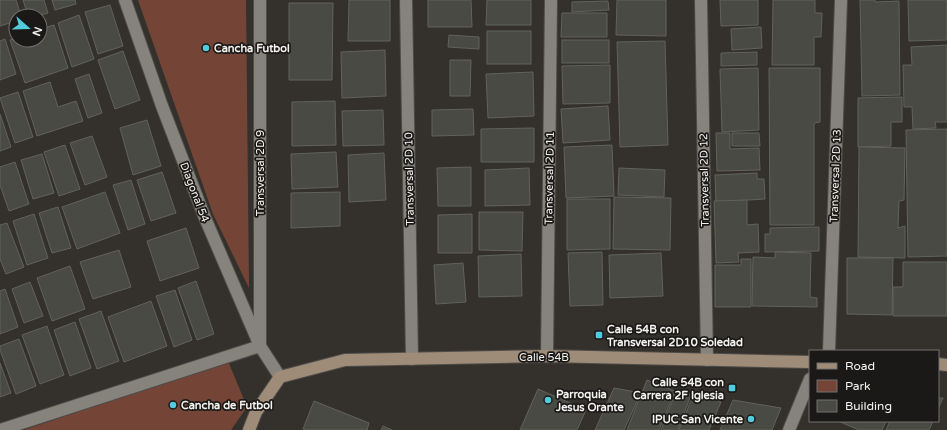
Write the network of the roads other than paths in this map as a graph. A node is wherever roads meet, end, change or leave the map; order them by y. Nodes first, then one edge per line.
1 (125, 0) edge
2 (260, 0) edge
3 (406, 0) edge
4 (551, 0) edge
5 (701, 0) edge
6 (841, 0) edge
7 (260, 346) junction
8 (829, 350) edge
9 (547, 356) junction
10 (412, 359) junction
11 (707, 360) junction
12 (809, 362) edge
13 (280, 377) junction
14 (809, 381) edge
15 (0, 430) edge
16 (249, 430) edge
17 (788, 430) edge

1 - 7 street, Diagonal 54
2 - 7 street, Transversal 2D 9
3 - 10 street, Transversal 2D 10
4 - 9 street, Transversal 2D 11
5 - 11 street, Transversal 2D 12
6 - 8 street, Transversal 2D 13
7 - 13 street, Diagonal 54
7 - 15 street
9 - 10 street, Calle 54B
9 - 11 street, Calle 54B
10 - 13 street, Calle 54B
11 - 12 street, Calle 54B
13 - 16 street
14 - 17 street

